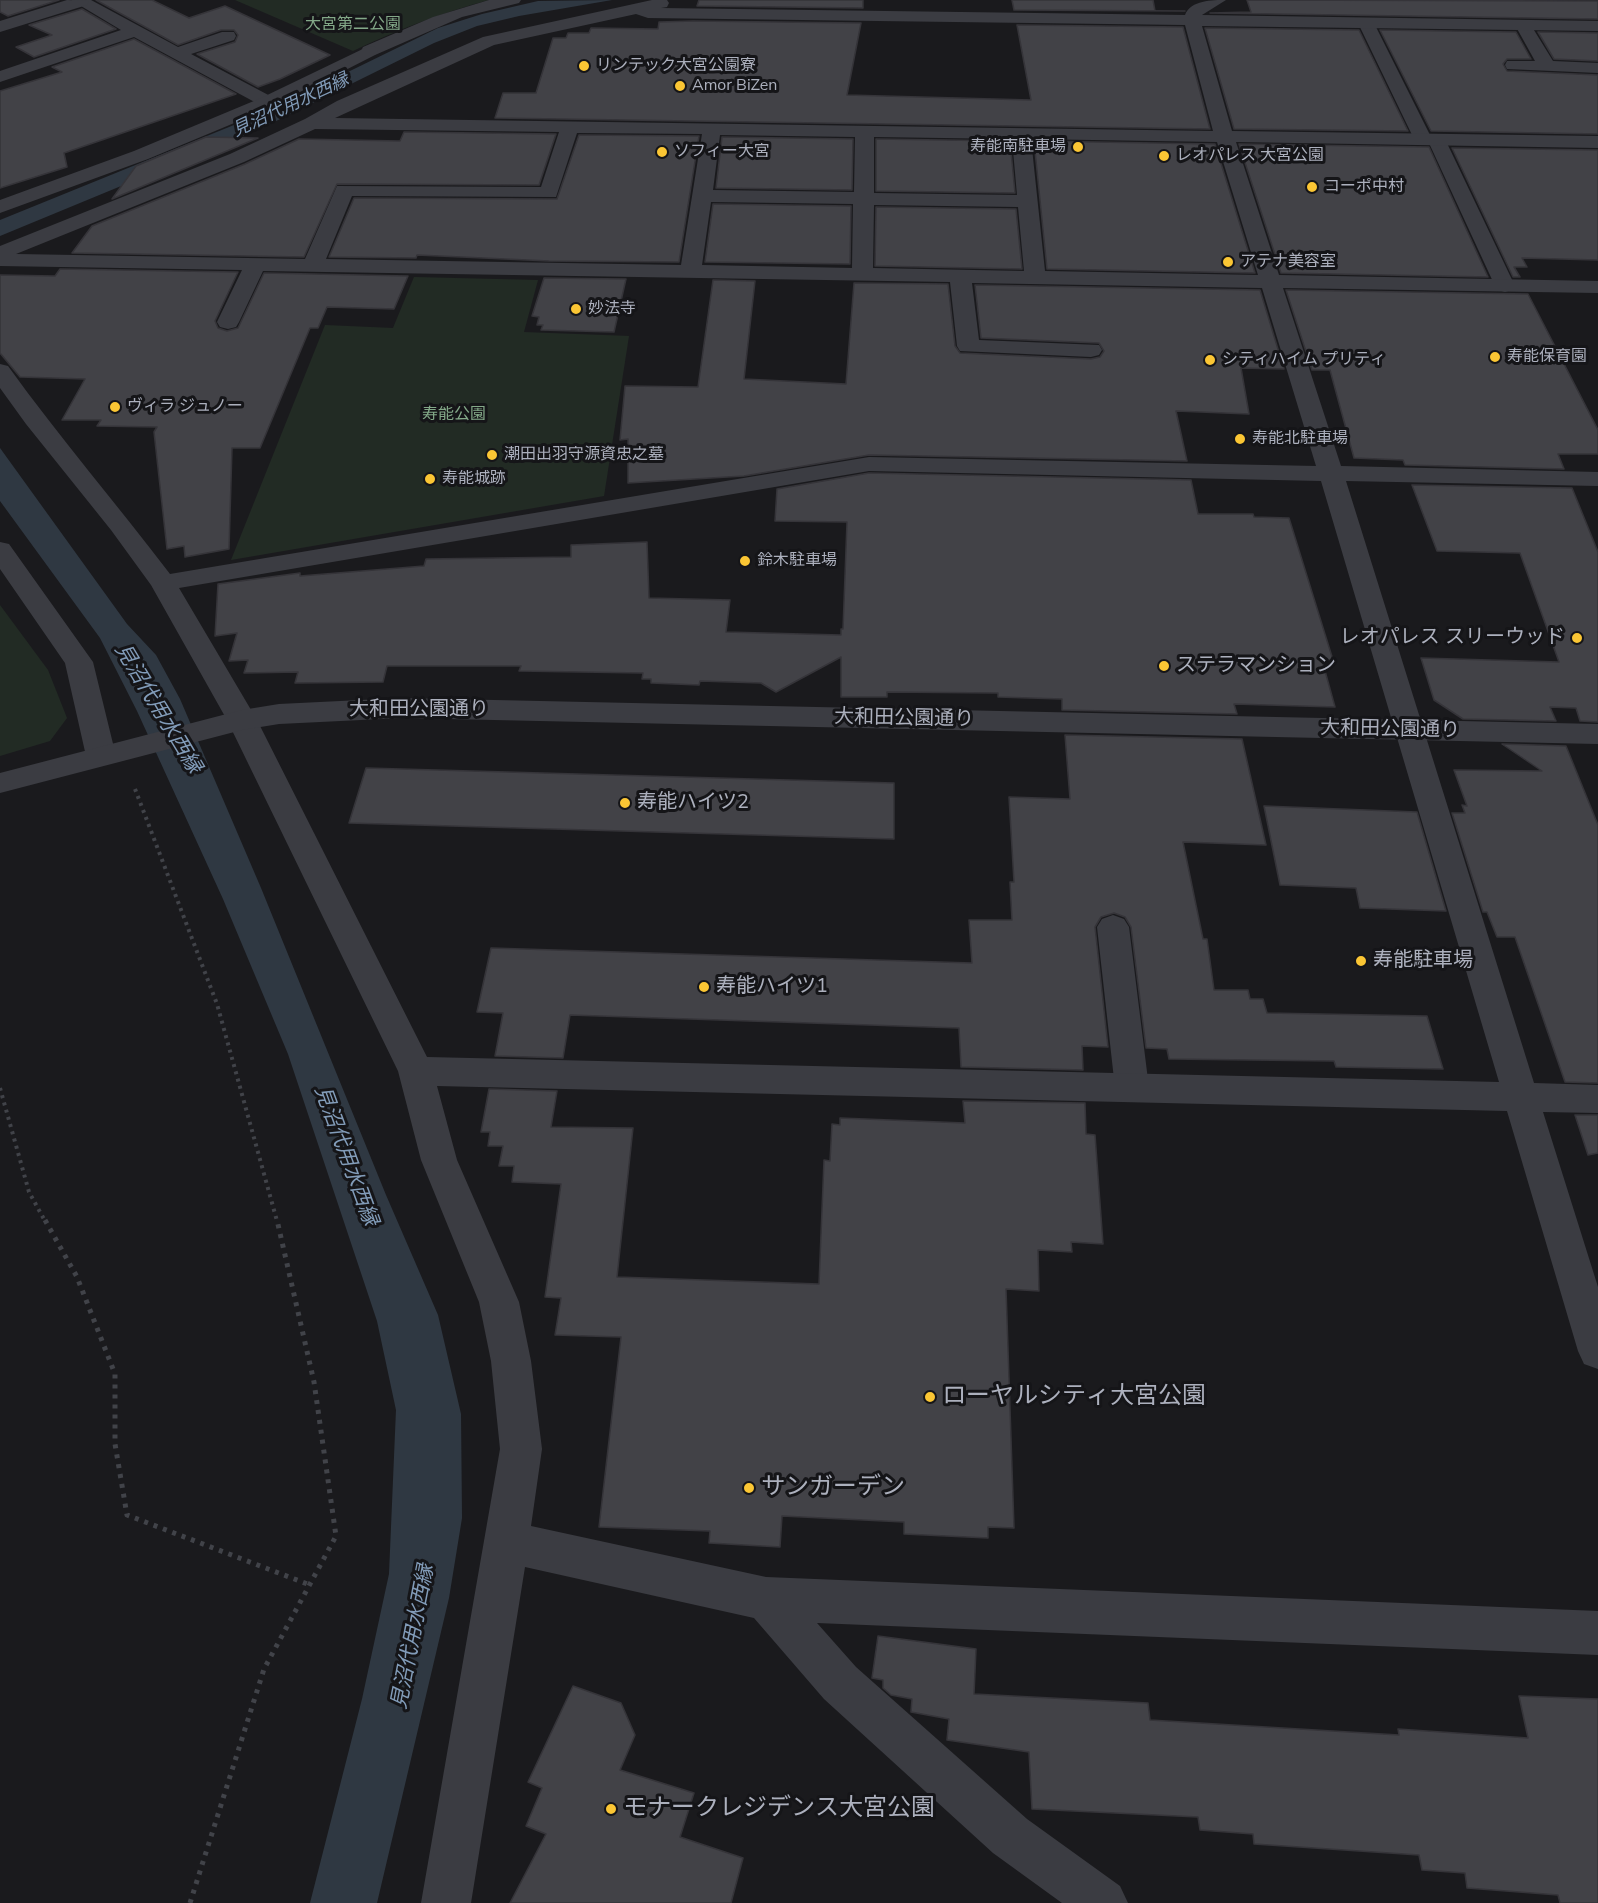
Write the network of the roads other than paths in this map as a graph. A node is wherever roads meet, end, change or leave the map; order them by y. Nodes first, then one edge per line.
1 (513, 0) edge
2 (677, 0) edge
3 (1218, 0) edge
4 (80, 1) edge
5 (638, 8) junction
6 (1192, 21) junction
7 (1366, 23) junction
8 (1523, 25) junction
9 (1598, 26) edge
10 (0, 27) edge
11 (135, 31) junction
12 (228, 36) dead end
13 (369, 51) joint
14 (177, 53) junction
15 (1514, 65) dead end
16 (1547, 66) junction
17 (1596, 68) dead end
18 (0, 77) edge
19 (268, 102) junction
20 (312, 123) junction
21 (570, 126) junction
22 (712, 128) junction
23 (866, 130) junction
24 (1021, 132) junction
25 (1225, 137) junction
26 (1430, 139) junction
27 (1598, 142) edge
28 (701, 196) junction
29 (864, 198) junction
30 (1028, 201) junction
31 (1, 205) edge
32 (0, 240) edge
33 (0, 253) edge
34 (0, 260) edge
35 (255, 265) junction
36 (313, 266) junction
37 (690, 273) junction
38 (862, 275) junction
39 (960, 276) junction
40 (1035, 278) junction
41 (1271, 281) junction
42 (1505, 286) junction
43 (1598, 287) edge
44 (228, 322) dead end
45 (1091, 350) dead end
46 (0, 371) edge
47 (1331, 473) junction
48 (1598, 479) edge
49 (0, 550) edge
50 (164, 584) junction
51 (227, 723) junction
52 (1408, 730) junction
53 (1598, 734) edge
54 (122, 751) junction
55 (0, 783) edge
56 (1113, 927) dead end
57 (416, 1071) junction
58 (1132, 1088) junction
59 (1521, 1097) junction
60 (1598, 1099) edge
61 (1598, 1351) edge
62 (507, 1542) junction
63 (766, 1599) junction
64 (1598, 1633) edge
65 (446, 1903) edge
66 (1103, 1903) edge

1 - 13 lane
2 - 5 street
3 - 6 street
4 - 10 street
4 - 11 lane
5 - 6 street
5 - 20 street
6 - 7 street
6 - 25 street
7 - 8 street
7 - 26 lane
8 - 9 street
8 - 16 lane
11 - 14 lane
11 - 18 lane
12 - 14 lane
13 - 19 street
14 - 19 lane
15 - 16 lane
16 - 17 lane
19 - 31 street
20 - 21 street
20 - 33 street
21 - 22 street
21 - 36 street
22 - 23 street
22 - 28 street
23 - 24 street
23 - 29 street
24 - 25 street
24 - 30 street
25 - 26 street
25 - 41 street
26 - 27 street
26 - 42 lane
28 - 29 street
28 - 37 street
29 - 30 street
29 - 38 street
30 - 40 street
31 - 32 street
34 - 35 street
35 - 36 street
35 - 44 street
36 - 37 street
37 - 38 street
38 - 39 street
39 - 40 street
39 - 45 street
40 - 41 street
41 - 42 street
41 - 47 street
42 - 43 street
46 - 50 street
47 - 48 street
47 - 50 street
47 - 52 street
49 - 54 street
50 - 51 street
51 - 52 street, 大和田公園通り
51 - 54 street, 大和田公園通り
51 - 57 street
52 - 53 street, 大和田公園通り
52 - 59 street
54 - 55 street
56 - 58 lane
57 - 58 street
57 - 62 street
58 - 59 street
59 - 60 street
59 - 61 street
62 - 63 street
62 - 65 street
63 - 64 street
63 - 66 street

